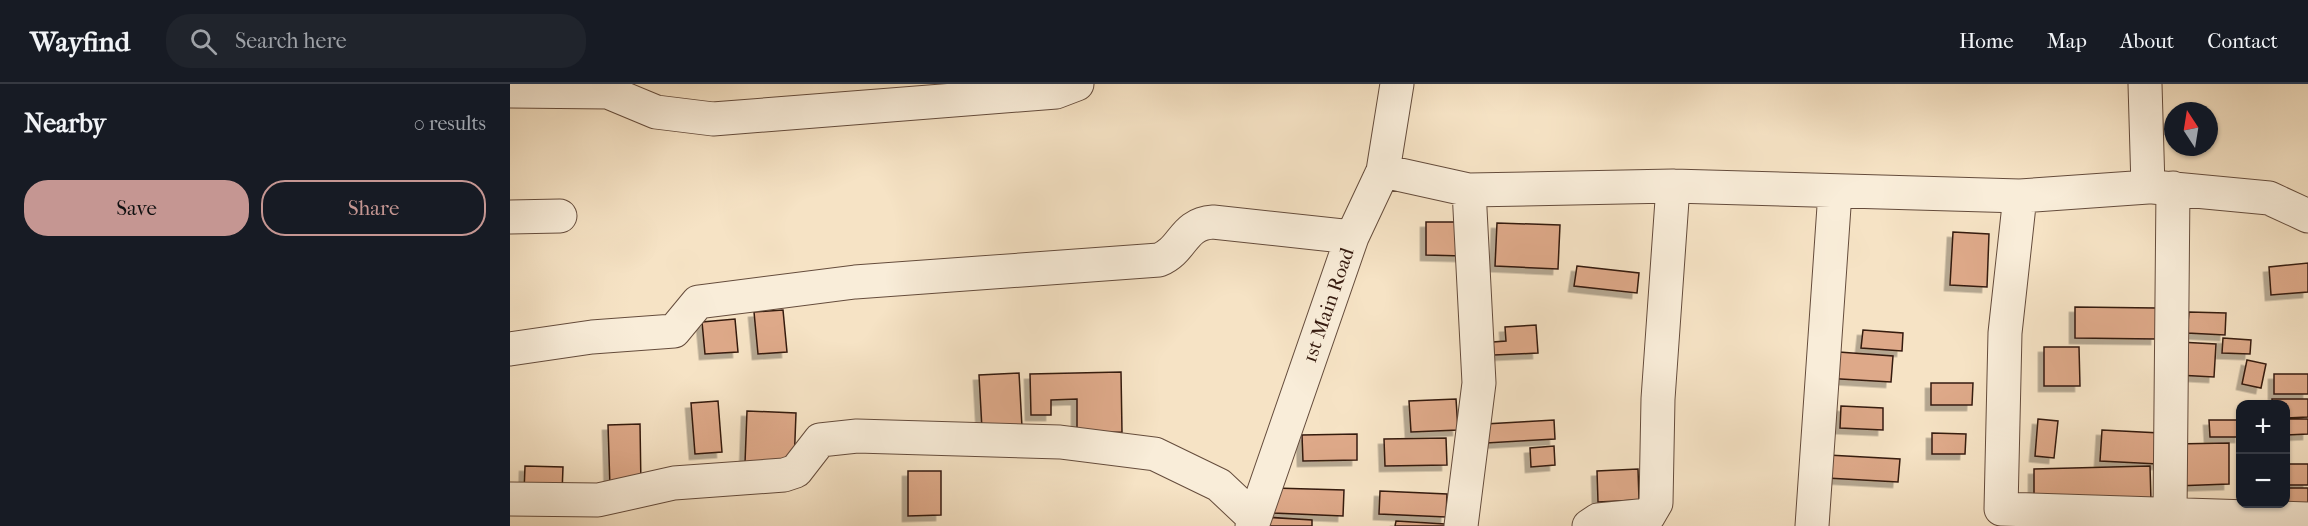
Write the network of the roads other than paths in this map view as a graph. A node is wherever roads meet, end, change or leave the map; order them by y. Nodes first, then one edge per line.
1 (1077, 84) edge
2 (1397, 84) edge
3 (2145, 84) edge
4 (607, 88) edge
5 (510, 90) edge
6 (1383, 171) junction
7 (1673, 186) junction
8 (2160, 187) junction
9 (1469, 190) junction
10 (1835, 192) junction
11 (2020, 196) junction
12 (560, 216) dead end
13 (2308, 216) edge
14 (510, 217) edge
15 (1352, 237) junction
16 (510, 349) edge
17 (510, 499) edge
18 (2170, 515) junction
19 (2308, 519) edge
20 (1253, 522) edge
21 (1461, 526) edge
22 (1589, 526) edge
23 (1812, 526) edge

1 - 4 street
2 - 6 street, 1st Main Road
3 - 8 street
4 - 5 street
6 - 9 street
6 - 15 street, 1st Main Road
7 - 9 street
7 - 10 street
7 - 22 street
8 - 11 street
8 - 13 street
8 - 18 street
9 - 21 street
10 - 11 street
10 - 23 street
11 - 18 street
12 - 14 street
15 - 16 street
15 - 20 street, 1st Main Road
17 - 20 street
18 - 19 street

